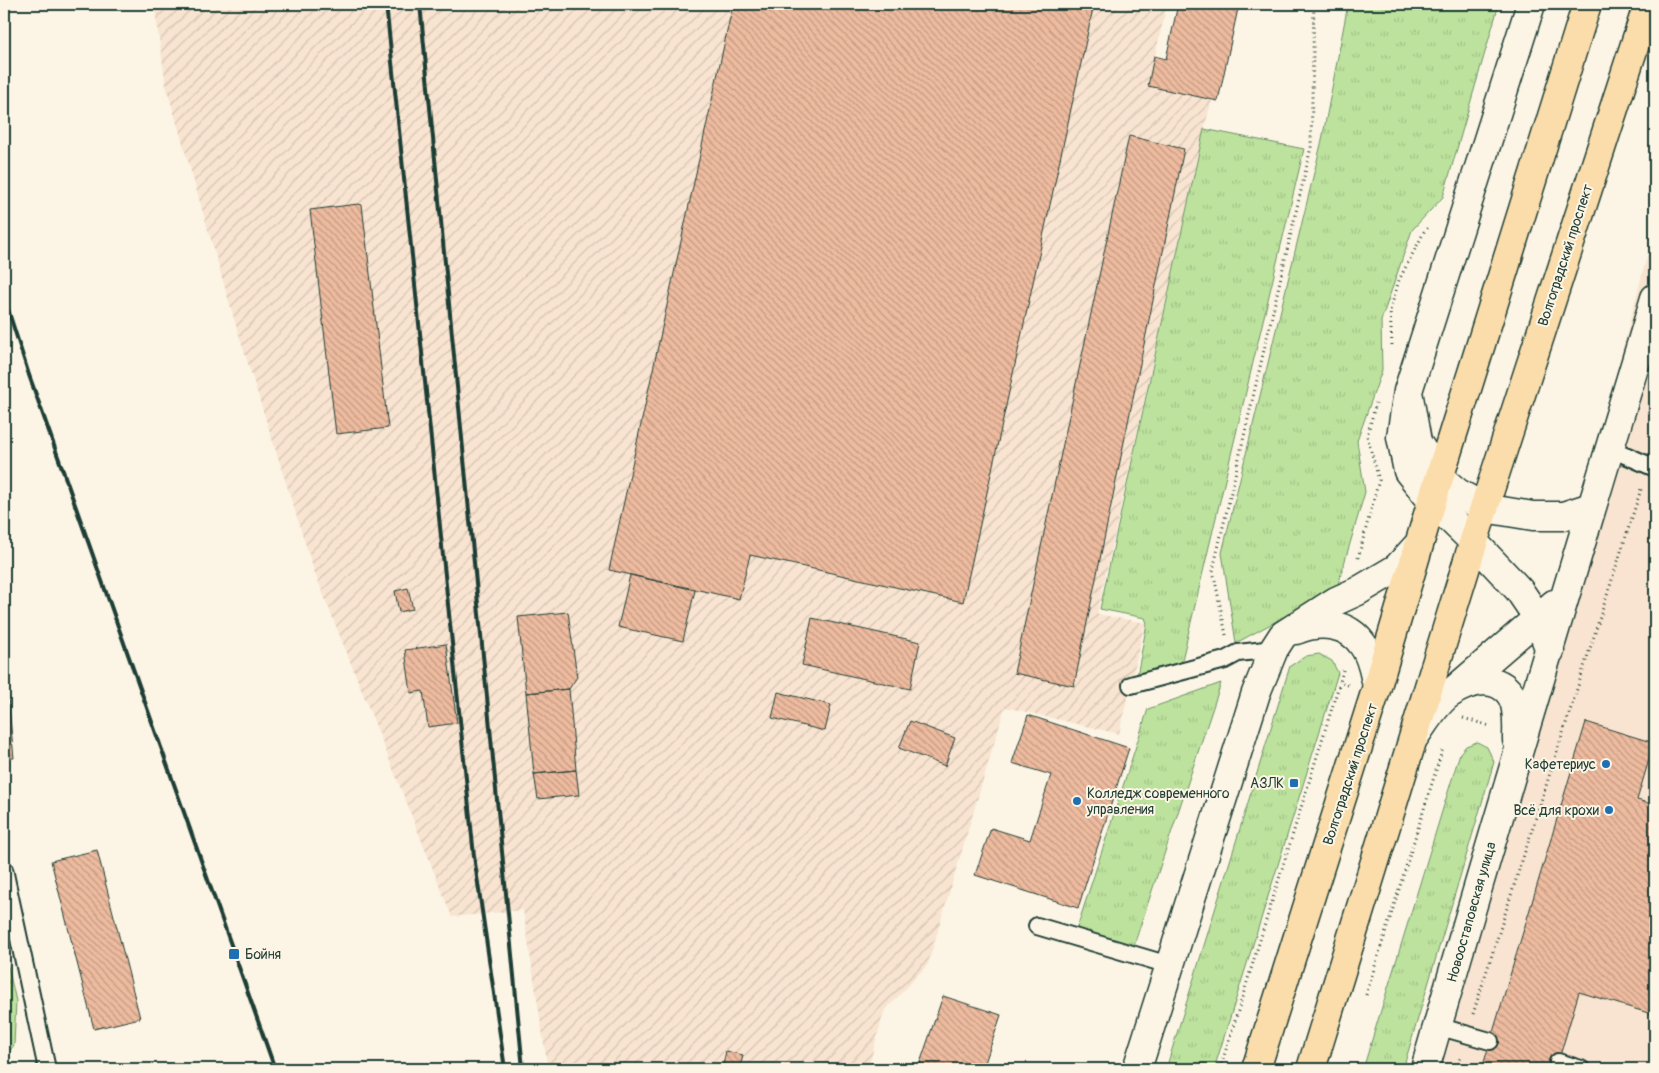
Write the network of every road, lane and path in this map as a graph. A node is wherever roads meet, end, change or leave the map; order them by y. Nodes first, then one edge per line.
1 (1314, 4) edge
2 (1531, 4) edge
3 (1586, 4) edge
4 (1648, 4) edge
5 (1655, 298) edge
6 (1609, 448) junction
7 (1652, 467) edge
8 (1435, 489) junction
9 (1484, 508) junction
10 (1591, 508) junction
11 (1473, 541) junction
12 (1419, 544) junction
13 (1566, 595) junction
14 (1538, 618) junction
15 (1279, 642) junction
16 (1550, 651) junction
17 (1238, 653) junction
18 (1340, 682) dead end
19 (1131, 684) dead end
20 (1377, 686) junction
21 (1449, 694) junction
22 (1413, 739) junction
23 (1444, 743) dead end
24 (1517, 755) junction
25 (4, 868) edge
26 (1037, 926) dead end
27 (1169, 965) junction
28 (1363, 1004) dead end
29 (1437, 1026) junction
30 (1467, 1034) junction
31 (1490, 1041) dead end
32 (1558, 1062) dead end
33 (47, 1069) edge
34 (1137, 1069) edge
35 (1220, 1069) edge
36 (1256, 1069) edge
37 (1311, 1069) edge
38 (1425, 1069) edge
39 (1457, 1069) edge
40 (1581, 1069) edge

1 - 17 path
2 - 8 main road
3 - 8 main road, Волгоградский проспект
4 - 9 main road, Волгоградский проспект
5 - 6 main road
6 - 7 lane
6 - 10 main road
7 - 30 path
8 - 9 main road
8 - 11 main road
8 - 12 main road, Волгоградский проспект
9 - 10 main road
9 - 11 main road, Волгоградский проспект
10 - 13 main road, Новоостаповская улица
11 - 14 main road
11 - 22 main road, Волгоградский проспект
12 - 15 main road
12 - 20 main road, Волгоградский проспект
13 - 14 main road
13 - 16 main road, Новоостаповская улица
14 - 16 main road
14 - 21 main road
15 - 17 lane
15 - 20 main road
15 - 27 main road
16 - 24 main road, Новоостаповская улица
17 - 19 lane
18 - 35 path
20 - 36 main road, Волгоградский проспект
21 - 22 main road
21 - 24 main road
22 - 37 main road, Волгоградский проспект
23 - 28 path
24 - 29 main road, Новоостаповская улица
25 - 33 lane
26 - 27 lane
27 - 34 main road
29 - 30 lane
29 - 38 main road, Новоостаповская улица
30 - 31 lane
30 - 39 path
32 - 40 lane

